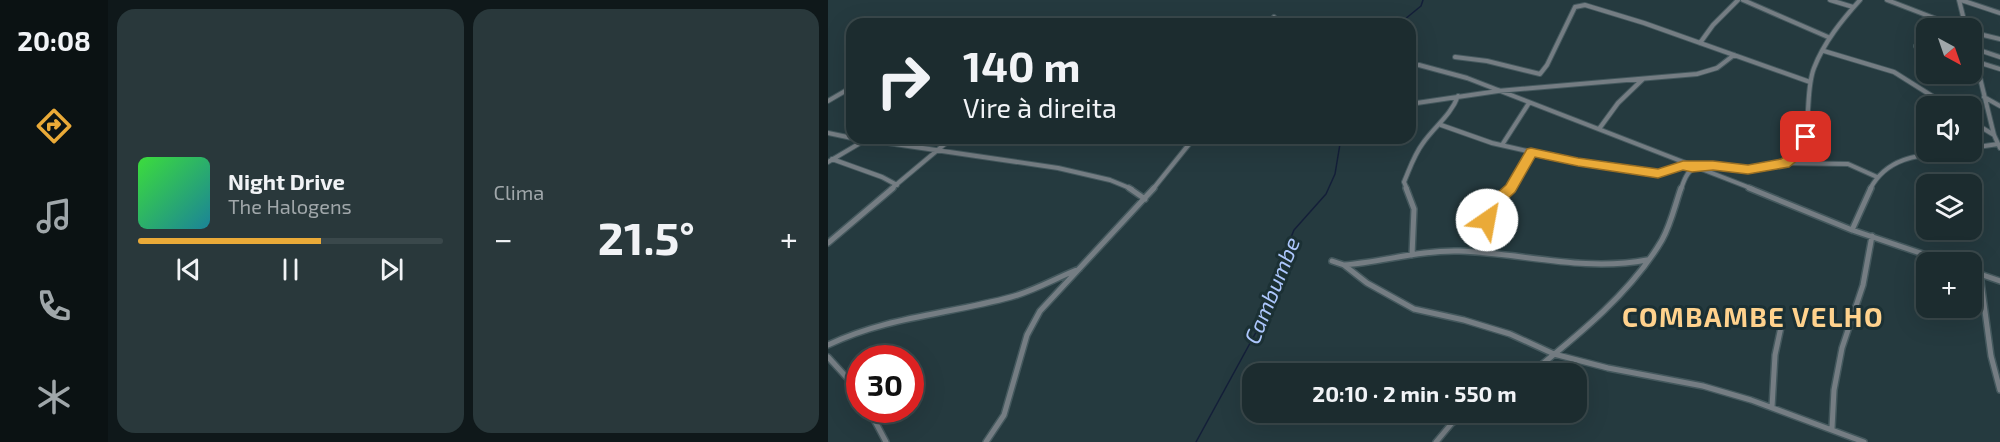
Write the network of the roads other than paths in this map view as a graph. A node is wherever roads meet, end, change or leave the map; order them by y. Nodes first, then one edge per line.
1 (1741, 0) edge
2 (1830, 0) edge
3 (1860, 0) edge
4 (1887, 0) edge
5 (1960, 0) edge
6 (1854, 7) junction
7 (2000, 13) edge
8 (1934, 18) edge
9 (1964, 18) edge
10 (1982, 35) edge
11 (1828, 37) junction
12 (2000, 39) edge
13 (1700, 43) junction
14 (1824, 51) junction
15 (1982, 51) edge
16 (1734, 55) junction
17 (1455, 57) dead end
18 (2000, 57) edge
19 (1982, 64) edge
20 (1419, 65) dead end
21 (2000, 69) edge
22 (1642, 79) junction
23 (1810, 82) junction
24 (1980, 84) edge
25 (846, 90) edge
26 (1498, 91) junction
27 (1458, 96) junction
28 (1932, 96) edge
29 (1984, 97) junction
30 (828, 101) edge
31 (1416, 103) edge
32 (1529, 103) junction
33 (2000, 106) edge
34 (1441, 124) junction
35 (1982, 128) edge
36 (1599, 129) junction
37 (828, 134) edge
38 (1994, 135) junction
39 (846, 137) edge
40 (1999, 143) edge
41 (859, 144) edge
42 (896, 144) edge
43 (945, 144) edge
44 (1189, 144) edge
45 (1502, 145) junction
46 (1982, 146) edge
47 (936, 151) junction
48 (1531, 152) junction
49 (1916, 158) edge
50 (830, 161) edge
51 (1785, 163) junction
52 (1694, 167) junction
53 (1877, 177) junction
54 (897, 186) junction
55 (1145, 198) junction
56 (1487, 220) dead end
57 (1852, 230) junction
58 (1872, 236) junction
59 (828, 243) edge
60 (1918, 252) edge
61 (1412, 255) junction
62 (1649, 259) junction
63 (1332, 261) dead end
64 (1344, 265) junction
65 (1082, 268) junction
66 (1982, 275) edge
67 (2000, 281) edge
68 (1982, 289) edge
69 (1781, 327) dead end
70 (828, 345) edge
71 (1554, 354) junction
72 (828, 357) edge
73 (1543, 363) edge
74 (846, 377) edge
75 (2000, 390) edge
76 (1772, 407) junction
77 (876, 423) edge
78 (1452, 423) edge
79 (1832, 428) junction
80 (886, 442) edge
81 (986, 442) edge
82 (1436, 442) edge
83 (1864, 442) edge

1 - 11 street
1 - 13 street
2 - 6 street
3 - 6 street
4 - 8 street
5 - 7 street
5 - 9 street
6 - 11 street
10 - 12 street
11 - 14 street
13 - 16 street
13 - 17 street
14 - 23 street
14 - 28 street
15 - 18 street
16 - 22 street
16 - 23 street
19 - 21 street
20 - 26 street
22 - 26 street
22 - 36 street
23 - 51 street
24 - 29 street
25 - 30 street
26 - 27 street
26 - 32 street
27 - 31 street
27 - 34 street
29 - 33 street
29 - 38 street
32 - 36 street
32 - 45 street
34 - 45 street
34 - 61 street
35 - 38 street
36 - 52 street
37 - 39 street
38 - 40 street
40 - 46 street
41 - 50 street
42 - 47 street
43 - 47 street
44 - 55 street
45 - 48 street
47 - 54 street
47 - 55 street
48 - 52 street
48 - 56 street
49 - 53 street
50 - 54 street
51 - 52 street
51 - 53 street
52 - 57 street
52 - 62 street
53 - 57 street
54 - 59 street
55 - 65 street
57 - 58 street
58 - 60 street
58 - 79 street
61 - 62 street
61 - 64 street
62 - 71 street
63 - 64 street
64 - 71 street
65 - 70 street
65 - 81 street
66 - 67 street
68 - 75 street
69 - 76 street
71 - 73 street
71 - 76 street
72 - 74 street
76 - 79 street
77 - 80 street
78 - 82 street
79 - 83 street

